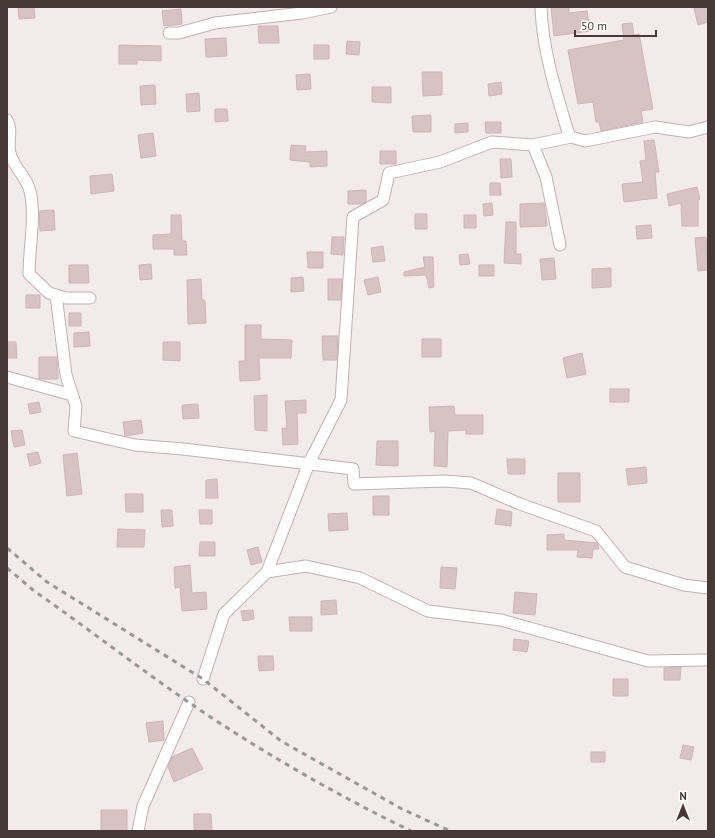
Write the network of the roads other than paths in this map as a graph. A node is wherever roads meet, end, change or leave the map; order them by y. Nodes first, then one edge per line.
1 (331, 7) edge
2 (541, 7) edge
3 (169, 33) dead end
4 (7, 120) edge
5 (708, 127) edge
6 (571, 137) junction
7 (533, 146) junction
8 (560, 245) dead end
9 (56, 295) junction
10 (90, 298) dead end
11 (7, 377) edge
12 (72, 395) junction
13 (309, 463) junction
14 (268, 572) junction
15 (708, 588) edge
16 (708, 660) edge
17 (203, 679) dead end
18 (189, 702) dead end
19 (138, 831) edge

1 - 3 street
2 - 6 street
4 - 9 street
5 - 6 street
6 - 7 street
7 - 8 street
7 - 13 street
9 - 10 street
9 - 12 street
11 - 12 street
12 - 13 street
13 - 14 street
13 - 15 street
14 - 16 street
14 - 17 street
18 - 19 street

